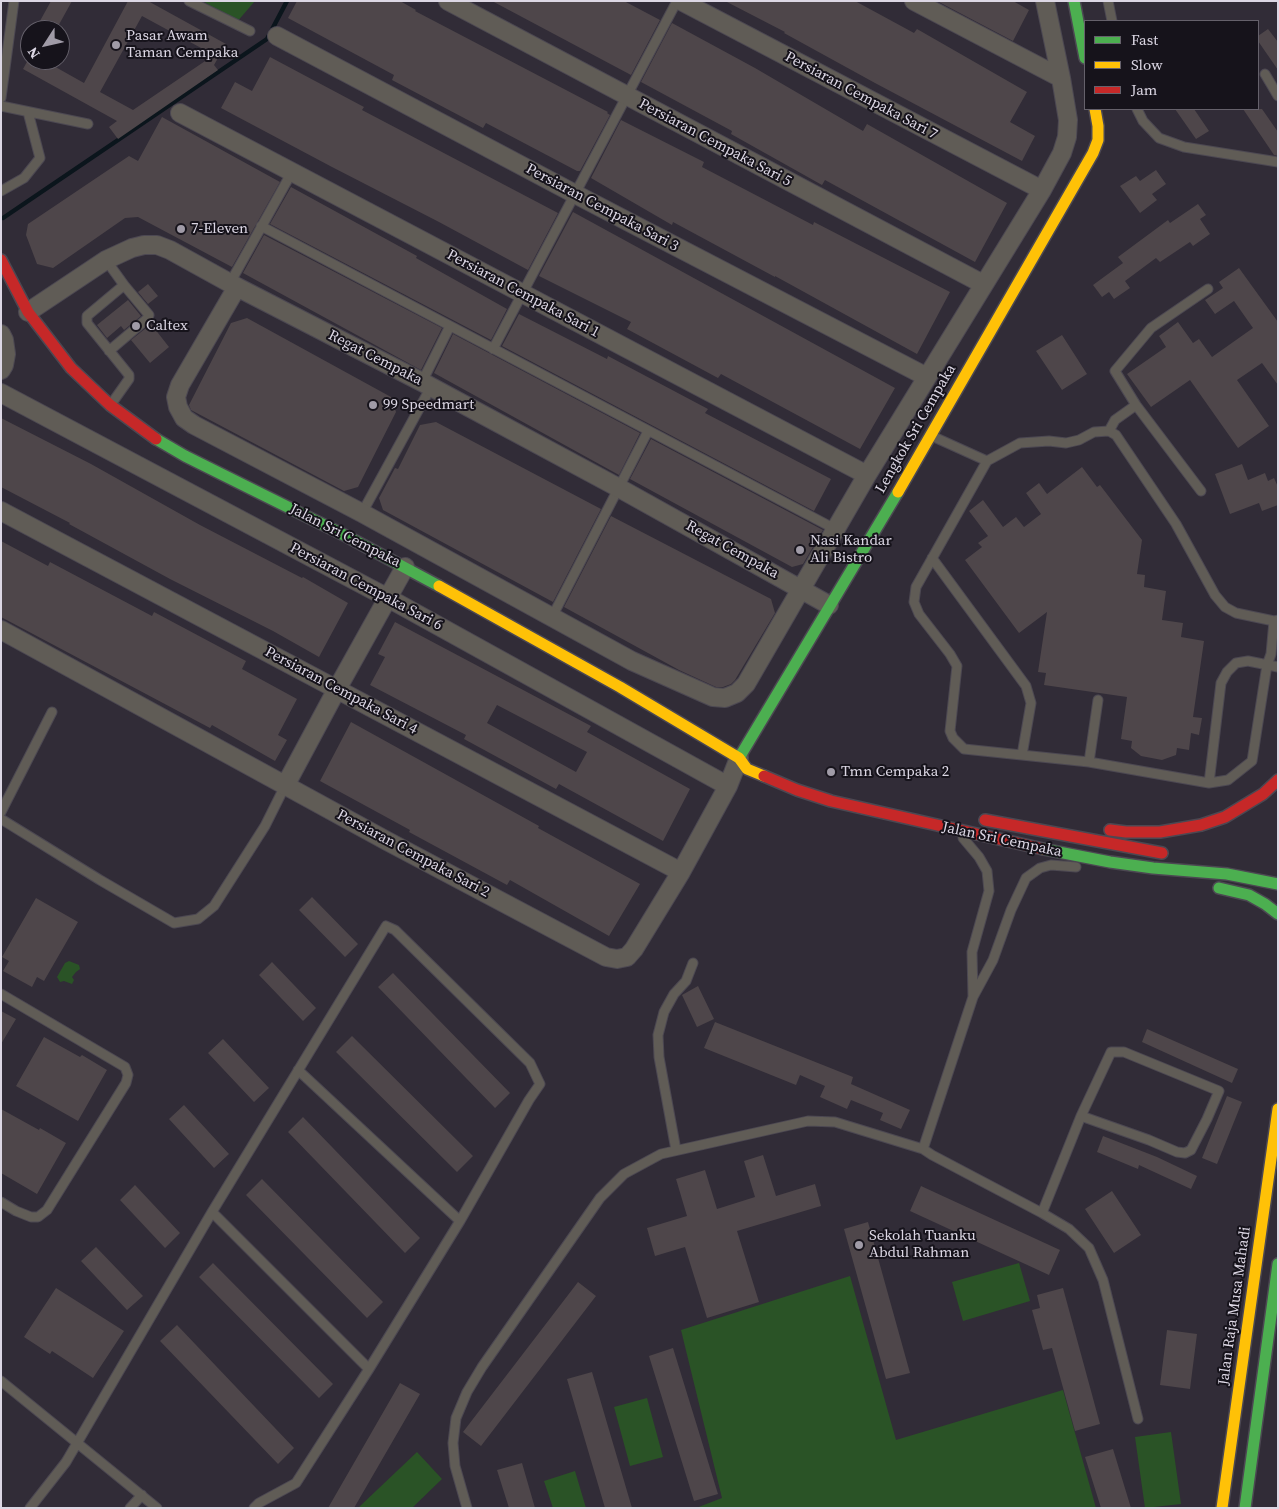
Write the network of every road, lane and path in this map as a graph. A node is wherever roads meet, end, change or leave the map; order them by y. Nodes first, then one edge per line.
1 (14, 1) edge
2 (189, 1) edge
3 (448, 1) edge
4 (676, 1) edge
5 (681, 1) edge
6 (914, 1) edge
7 (1046, 1) edge
8 (1074, 1) edge
9 (1108, 1) edge
10 (1112, 20) edge
11 (250, 30) dead end
12 (277, 36) dead end
13 (1084, 53) edge
14 (1265, 74) dead end
15 (1061, 78) junction
16 (626, 96) junction
17 (1278, 96) edge
18 (1, 98) edge
19 (1, 106) edge
20 (1095, 110) edge
21 (1137, 110) edge
22 (28, 112) junction
23 (180, 113) dead end
24 (88, 124) dead end
25 (1278, 162) edge
26 (292, 172) junction
27 (1042, 190) junction
28 (1, 191) edge
29 (575, 194) junction
30 (261, 226) junction
31 (1, 260) edge
32 (106, 260) junction
33 (983, 284) junction
34 (124, 285) junction
35 (233, 285) junction
36 (1208, 289) dead end
37 (522, 293) junction
38 (28, 312) junction
39 (450, 326) junction
40 (1, 334) edge
41 (493, 349) junction
42 (109, 351) junction
43 (1, 370) edge
44 (927, 377) junction
45 (426, 385) junction
46 (1, 393) edge
47 (1136, 404) junction
48 (110, 405) junction
49 (648, 431) junction
50 (1109, 431) junction
51 (931, 436) junction
52 (987, 460) junction
53 (867, 475) junction
54 (619, 488) junction
55 (1201, 491) dead end
56 (341, 503) junction
57 (1, 511) edge
58 (362, 514) junction
59 (378, 523) junction
60 (835, 529) junction
61 (346, 536) junction
62 (932, 558) junction
63 (404, 567) junction
64 (800, 589) junction
65 (388, 598) junction
66 (829, 605) junction
67 (552, 617) junction
68 (1276, 621) edge
69 (1, 630) edge
70 (632, 661) junction
71 (1267, 665) junction
72 (1278, 667) edge
73 (620, 687) junction
74 (337, 689) junction
75 (1098, 700) dead end
76 (52, 712) dead end
77 (1022, 755) junction
78 (739, 758) junction
79 (1089, 762) junction
80 (801, 779) dead end
81 (1278, 780) edge
82 (1209, 783) junction
83 (286, 786) junction
84 (728, 786) junction
85 (848, 793) dead end
86 (916, 808) dead end
87 (1, 812) edge
88 (971, 818) dead end
89 (1, 819) edge
90 (1026, 828) junction
91 (950, 829) junction
92 (1174, 854) dead end
93 (1110, 862) junction
94 (1153, 868) junction
95 (681, 872) junction
96 (1278, 884) edge
97 (1278, 914) edge
98 (694, 963) dead end
99 (1, 994) edge
100 (973, 997) junction
101 (298, 1070) junction
102 (1278, 1109) edge
103 (1081, 1116) junction
104 (923, 1149) junction
105 (676, 1150) junction
106 (1, 1202) edge
107 (212, 1212) junction
108 (1042, 1213) junction
109 (460, 1221) junction
110 (1278, 1264) edge
111 (369, 1369) junction
112 (1, 1381) edge
113 (1138, 1420) dead end
114 (77, 1443) junction
115 (142, 1495) junction
116 (30, 1508) edge
117 (130, 1508) edge
118 (157, 1508) edge
119 (254, 1508) edge
120 (467, 1508) edge
121 (1222, 1508) edge
122 (1245, 1508) edge

1 - 18 lane
2 - 11 lane
3 - 16 street, Persiaran Cempaka Sari 5
4 - 16 lane
5 - 27 street, Persiaran Cempaka Sari 7
6 - 15 street
7 - 15 street, Jalan Sri Cempaka
8 - 13 street
9 - 10 lane
12 - 29 street, Persiaran Cempaka Sari 3
14 - 17 lane
15 - 27 street, Jalan Sri Cempaka
16 - 29 lane
16 - 33 street, Persiaran Cempaka Sari 5
19 - 22 lane
20 - 51 street, Lengkok Sri Cempaka
21 - 25 lane
22 - 24 lane
22 - 28 lane
23 - 26 street, Persiaran Cempaka Sari 1
26 - 30 lane
26 - 37 street, Persiaran Cempaka Sari 1
27 - 33 street, Jalan Sri Cempaka
29 - 37 lane
29 - 44 street, Persiaran Cempaka Sari 3
30 - 35 lane
30 - 39 lane
31 - 38 street, Jalan Sri Cempaka
32 - 34 lane
32 - 35 street, Regat Cempaka
32 - 38 street, Regat Cempaka
33 - 44 street, Jalan Sri Cempaka
34 - 42 lane
34 - 42 lane
35 - 45 street, Regat Cempaka
35 - 56 street, Jalan Sri Cempaka
36 - 47 lane
37 - 41 lane
37 - 53 street, Persiaran Cempaka Sari 1
38 - 48 street, Jalan Sri Cempaka
39 - 41 lane
39 - 45 lane
40 - 43 street
41 - 49 lane
42 - 48 lane
44 - 53 street, Jalan Sri Cempaka
45 - 54 street, Regat Cempaka
45 - 58 lane
46 - 65 street, Persiaran Cempaka Sari 6
47 - 50 lane
47 - 55 lane
48 - 61 street, Jalan Sri Cempaka
49 - 54 lane
49 - 60 lane
50 - 52 lane
50 - 68 lane
51 - 52 lane
51 - 66 street, Lengkok Sri Cempaka
52 - 62 lane
53 - 60 street, Jalan Sri Cempaka
54 - 64 street, Regat Cempaka
54 - 67 lane
56 - 58 street, Jalan Sri Cempaka
56 - 61 street
57 - 74 street, Persiaran Cempaka Sari 4
58 - 59 street, Jalan Sri Cempaka
59 - 61 street
59 - 67 street, Jalan Sri Cempaka
60 - 64 street, Jalan Sri Cempaka
61 - 63 street, Jalan Sri Cempaka
62 - 77 lane
62 - 77 lane
63 - 65 street
63 - 73 street, Jalan Sri Cempaka
64 - 66 street, Regat Cempaka
64 - 70 street, Jalan Sri Cempaka
65 - 74 street
65 - 84 street, Persiaran Cempaka Sari 6
66 - 78 street, Lengkok Sri Cempaka
67 - 70 street, Jalan Sri Cempaka
68 - 71 lane
69 - 83 street, Persiaran Cempaka Sari 2
70 - 73 street
71 - 72 lane
71 - 82 lane
71 - 82 lane
73 - 78 street, Jalan Sri Cempaka
74 - 83 street
74 - 95 street, Persiaran Cempaka Sari 4
75 - 79 lane
76 - 87 lane
77 - 79 lane
78 - 80 street, Jalan Sri Cempaka
78 - 84 street, Persiaran Cempaka Sari 2
78 - 91 street, Jalan Sri Cempaka
79 - 82 lane
81 - 90 street
83 - 89 lane
83 - 95 street, Persiaran Cempaka Sari 2
84 - 95 street, Persiaran Cempaka Sari 2
85 - 86 street
88 - 90 street, Jalan Sri Cempaka
90 - 92 street, Jalan Sri Cempaka
91 - 93 street, Jalan Sri Cempaka
91 - 100 lane
93 - 94 street, Jalan Sri Cempaka
93 - 100 lane
94 - 96 street, Jalan Sri Cempaka
94 - 97 street
98 - 105 lane
99 - 106 lane
100 - 104 lane
101 - 107 lane
101 - 109 lane
101 - 109 lane
102 - 121 street, Jalan Raja Musa Mahadi
103 - 103 lane
103 - 108 lane
104 - 105 lane
104 - 108 lane
105 - 120 lane
107 - 111 lane
107 - 114 lane
108 - 113 lane
109 - 111 lane
110 - 122 street
111 - 119 lane
112 - 114 lane
114 - 115 lane
114 - 116 lane
115 - 117 lane
115 - 118 lane

